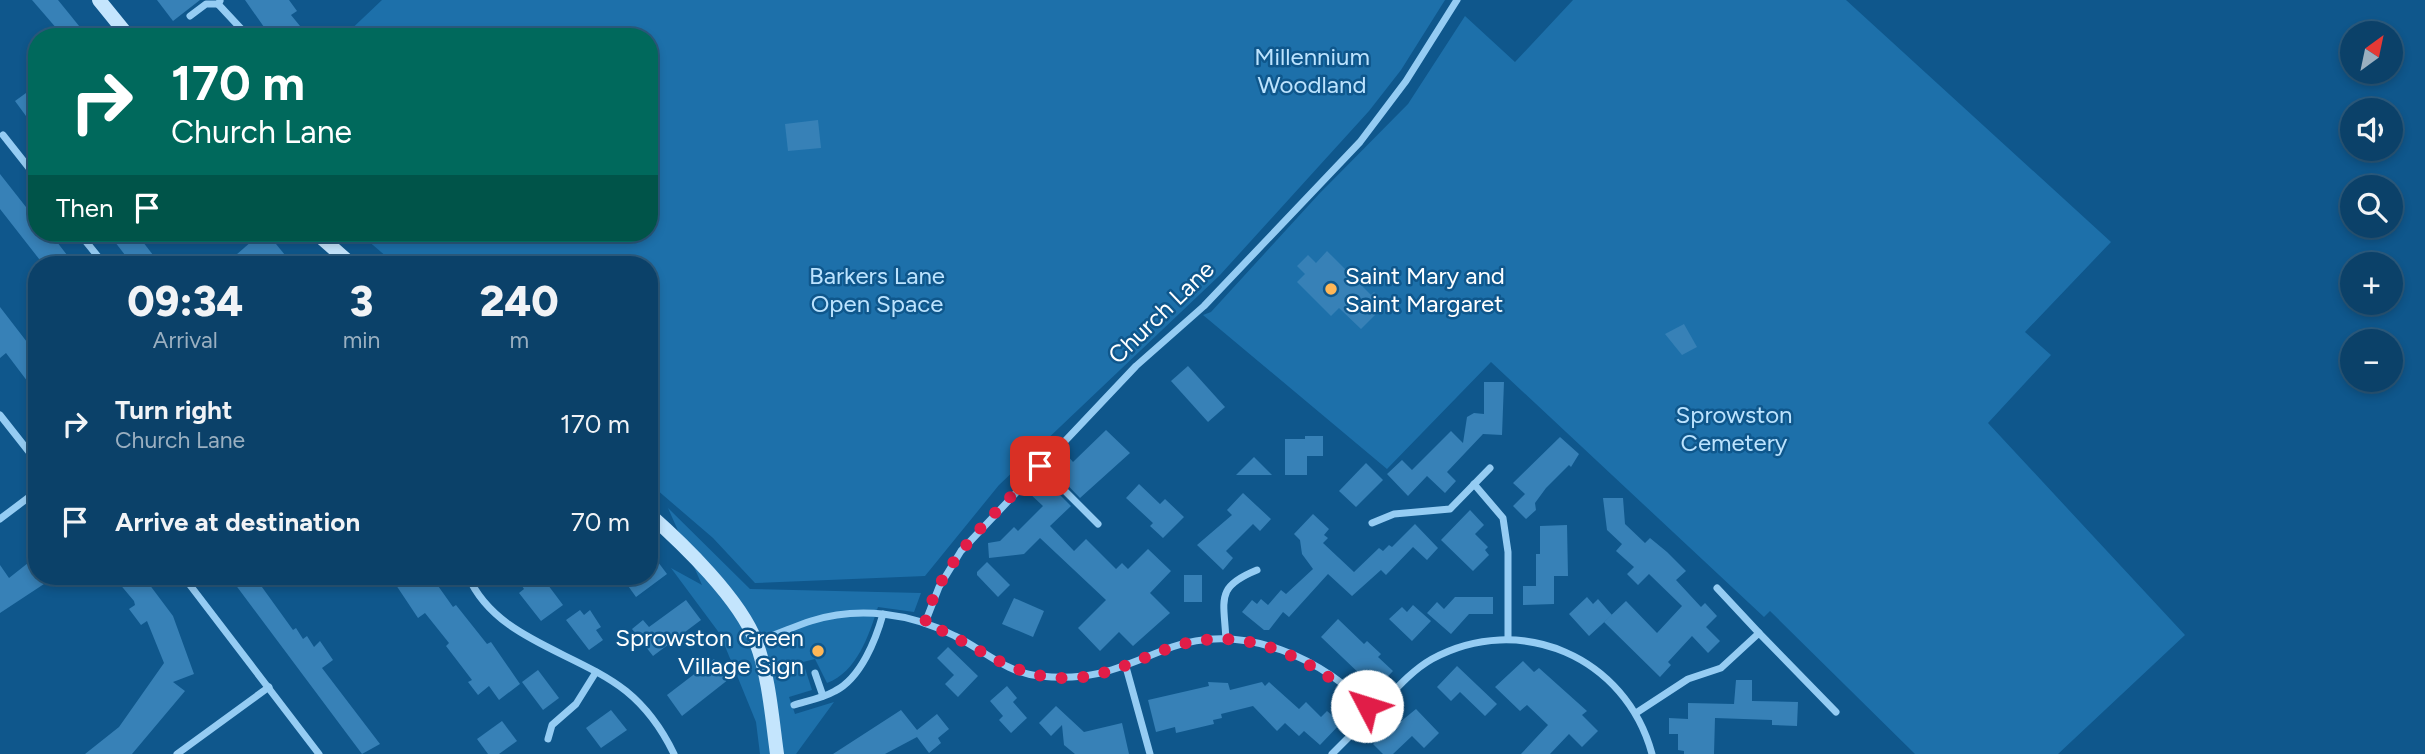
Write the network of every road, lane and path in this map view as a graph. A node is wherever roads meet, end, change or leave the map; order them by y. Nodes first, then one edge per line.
1 (99, 0) edge
2 (1457, 0) edge
3 (219, 2) edge
4 (190, 16) dead end
5 (122, 28) edge
6 (241, 28) edge
7 (3, 135) dead end
8 (28, 167) edge
9 (86, 242) edge
10 (324, 242) edge
11 (98, 256) edge
12 (337, 256) edge
13 (0, 415) edge
14 (28, 451) edge
15 (1040, 466) junction
16 (1490, 468) dead end
17 (1474, 484) junction
18 (28, 498) edge
19 (0, 519) edge
20 (658, 522) edge
21 (1372, 523) dead end
22 (1098, 524) dead end
23 (1257, 570) dead end
24 (190, 585) edge
25 (474, 585) edge
26 (1717, 588) dead end
27 (883, 614) junction
28 (925, 623) junction
29 (1759, 633) junction
30 (1508, 638) junction
31 (1226, 640) junction
32 (756, 642) junction
33 (1126, 667) junction
34 (596, 672) junction
35 (815, 673) dead end
36 (269, 687) junction
37 (823, 696) junction
38 (794, 705) dead end
39 (1836, 712) dead end
40 (1373, 713) junction
41 (1636, 713) junction
42 (548, 739) dead end
43 (177, 754) edge
44 (319, 754) edge
45 (674, 754) edge
46 (777, 754) edge
47 (1150, 754) edge
48 (1332, 754) edge
49 (1652, 754) edge

1 - 5 street
2 - 15 street, Church Lane
3 - 4 street
3 - 6 street
7 - 8 street
9 - 11 street
10 - 12 street
13 - 14 street
15 - 22 street
15 - 28 street, Church Lane
16 - 17 street
17 - 21 street
17 - 30 street
18 - 19 street
20 - 32 street
23 - 31 street
24 - 36 street
25 - 34 street
26 - 29 street
27 - 28 street
27 - 32 street
27 - 37 street
28 - 33 street
29 - 39 street
29 - 41 street
30 - 40 street
30 - 41 street
31 - 33 street
31 - 40 street
32 - 46 street
33 - 47 street
34 - 42 street
34 - 45 street
35 - 37 street
36 - 43 street
36 - 44 street
37 - 38 street
40 - 48 street
41 - 49 street

